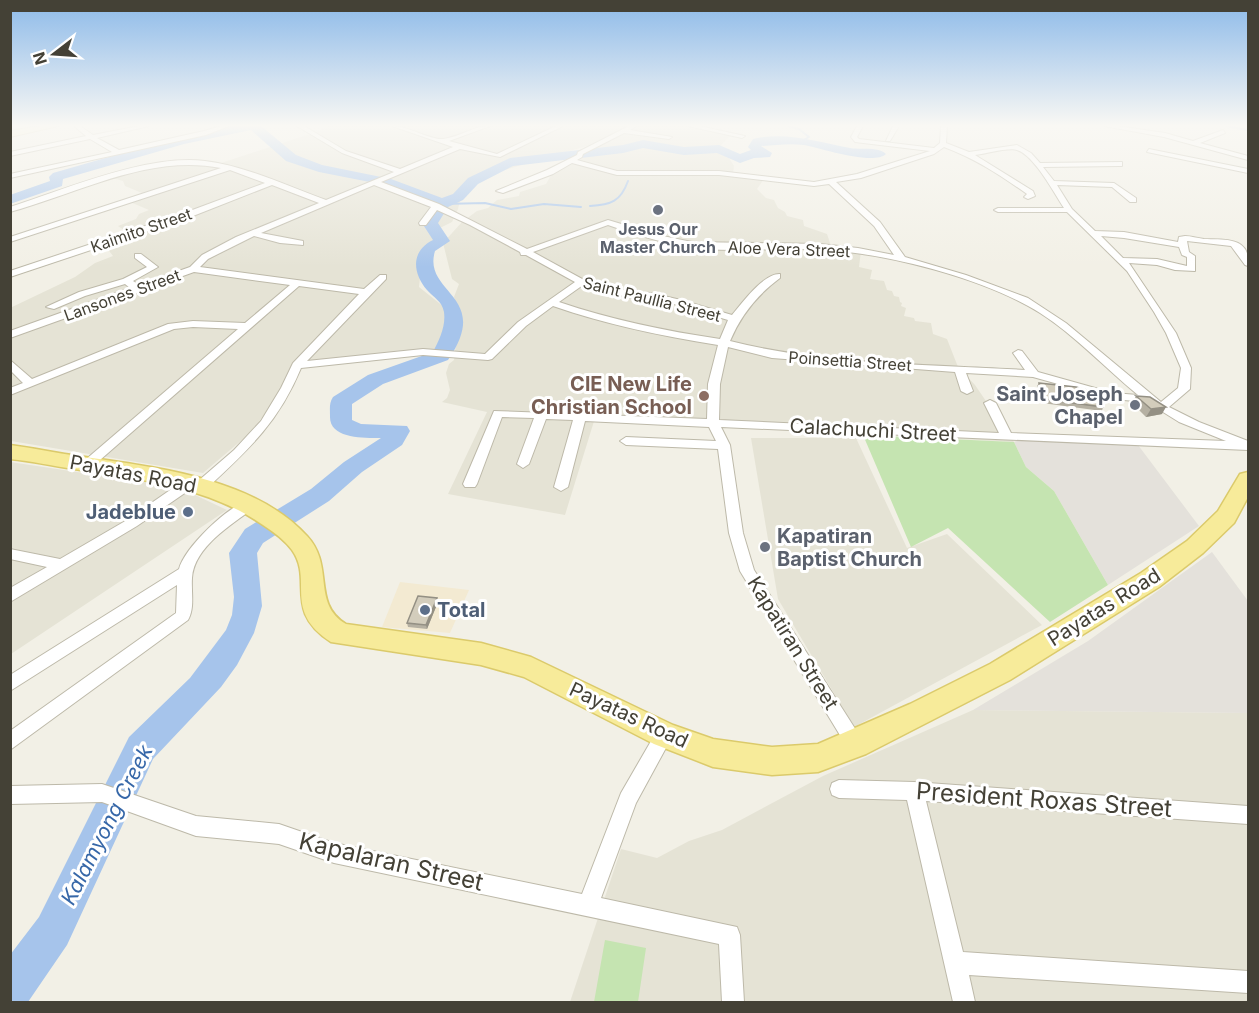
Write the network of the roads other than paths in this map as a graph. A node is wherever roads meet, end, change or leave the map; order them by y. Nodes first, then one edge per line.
1 (121, 173) edge
2 (214, 173) edge
3 (245, 173) edge
4 (399, 173) edge
5 (547, 173) edge
6 (721, 173) edge
7 (866, 173) edge
8 (1003, 173) edge
9 (1044, 173) edge
10 (272, 183) junction
11 (375, 183) junction
12 (832, 183) junction
13 (1052, 183) junction
14 (500, 191) dead end
15 (1028, 197) dead end
16 (1132, 200) dead end
17 (328, 203) junction
18 (13, 208) edge
19 (439, 208) junction
20 (998, 210) dead end
21 (1069, 210) junction
22 (423, 223) dead end
23 (254, 233) junction
24 (1092, 233) junction
25 (10, 240) edge
26 (300, 243) dead end
27 (1183, 244) junction
28 (524, 253) junction
29 (138, 256) dead end
30 (901, 258) junction
31 (1119, 260) junction
32 (1248, 264) edge
33 (194, 269) junction
34 (10, 274) edge
35 (1248, 274) edge
36 (777, 276) dead end
37 (383, 277) dead end
38 (126, 281) junction
39 (581, 282) junction
40 (297, 283) junction
41 (138, 290) junction
42 (366, 291) junction
43 (553, 303) junction
44 (51, 307) dead end
45 (734, 319) junction
46 (247, 326) junction
47 (10, 335) edge
48 (724, 343) junction
49 (1018, 353) dead end
50 (10, 363) edge
51 (297, 365) junction
52 (959, 369) junction
53 (1034, 374) junction
54 (30, 383) junction
55 (967, 391) dead end
56 (10, 392) edge
57 (1150, 399) junction
58 (990, 403) dead end
59 (1162, 407) junction
60 (541, 415) junction
61 (580, 418) junction
62 (713, 422) junction
63 (1007, 437) junction
64 (626, 441) dead end
65 (724, 445) junction
66 (1248, 446) edge
67 (10, 452) edge
68 (88, 464) junction
69 (523, 464) dead end
70 (1248, 479) edge
71 (196, 484) junction
72 (470, 484) dead end
73 (561, 487) dead end
74 (257, 509) junction
75 (10, 555) edge
76 (62, 565) junction
77 (185, 572) junction
78 (10, 596) edge
79 (10, 684) edge
80 (664, 735) junction
81 (10, 742) edge
82 (855, 744) junction
83 (839, 789) dead end
84 (914, 790) junction
85 (12, 798) edge
86 (1248, 814) edge
87 (588, 905) junction
88 (955, 963) junction
89 (1248, 982) edge
90 (733, 1002) edge
91 (964, 1002) edge

1 - 18 street
2 - 25 street
3 - 10 street
4 - 11 street, Lansones Street
5 - 14 street
6 - 12 street
7 - 12 street
8 - 15 street
9 - 13 street
10 - 17 street
10 - 34 street, Kaimito Street
11 - 17 street, Lansones Street
11 - 19 street, Saint Paullia Street
12 - 30 street
13 - 16 street
13 - 21 street
17 - 23 street, Lansones Street
19 - 22 street
19 - 28 street, Saint Paullia Street
20 - 21 street
21 - 24 street
23 - 26 street
23 - 33 street, Lansones Street
24 - 27 street
24 - 31 street
27 - 31 street
27 - 32 street
28 - 30 street, Aloe Vera Street
28 - 39 street, Saint Paullia Street
29 - 38 street
30 - 57 street, Aloe Vera Street
31 - 59 street
32 - 35 street
33 - 40 street
33 - 41 street, Lansones Street
36 - 45 street, Kapatiran Street
37 - 42 street
38 - 41 street
38 - 44 street
39 - 43 street
39 - 45 street, Saint Paullia Street
40 - 42 street
40 - 46 street
41 - 47 street, Lansones Street
42 - 51 street
43 - 48 street, Poinsettia Street
43 - 51 street
45 - 48 street, Kapatiran Street
46 - 54 street
46 - 68 street
48 - 52 street, Poinsettia Street
48 - 62 street, Kapatiran Street
49 - 53 street
50 - 54 street
51 - 71 street
52 - 53 street, Poinsettia Street
52 - 55 street
53 - 57 street, Poinsettia Street
54 - 56 street
57 - 59 street, Aloe Vera Street
58 - 63 street
59 - 66 street, Aloe Vera Street
60 - 61 street, Calachuchi Street
60 - 69 street
60 - 72 street, Calachuchi Street
61 - 62 street, Calachuchi Street
61 - 73 street
62 - 63 street, Calachuchi Street
62 - 65 street, Kapatiran Street
63 - 66 street, Calachuchi Street
64 - 65 street
65 - 82 street, Kapatiran Street
67 - 68 main road, Payatas Road
68 - 71 main road, Payatas Road
70 - 82 main road, Payatas Road
71 - 74 main road, Payatas Road
71 - 76 street
74 - 77 street
74 - 80 main road, Payatas Road
75 - 76 street
76 - 78 street
77 - 79 street
77 - 81 street
80 - 82 main road, Payatas Road
80 - 87 street
83 - 84 street, President Roxas Street
84 - 86 street, President Roxas Street
84 - 88 street
85 - 87 street, Kapalaran Street
87 - 90 street, Kapalaran Street
88 - 89 street
88 - 91 street

